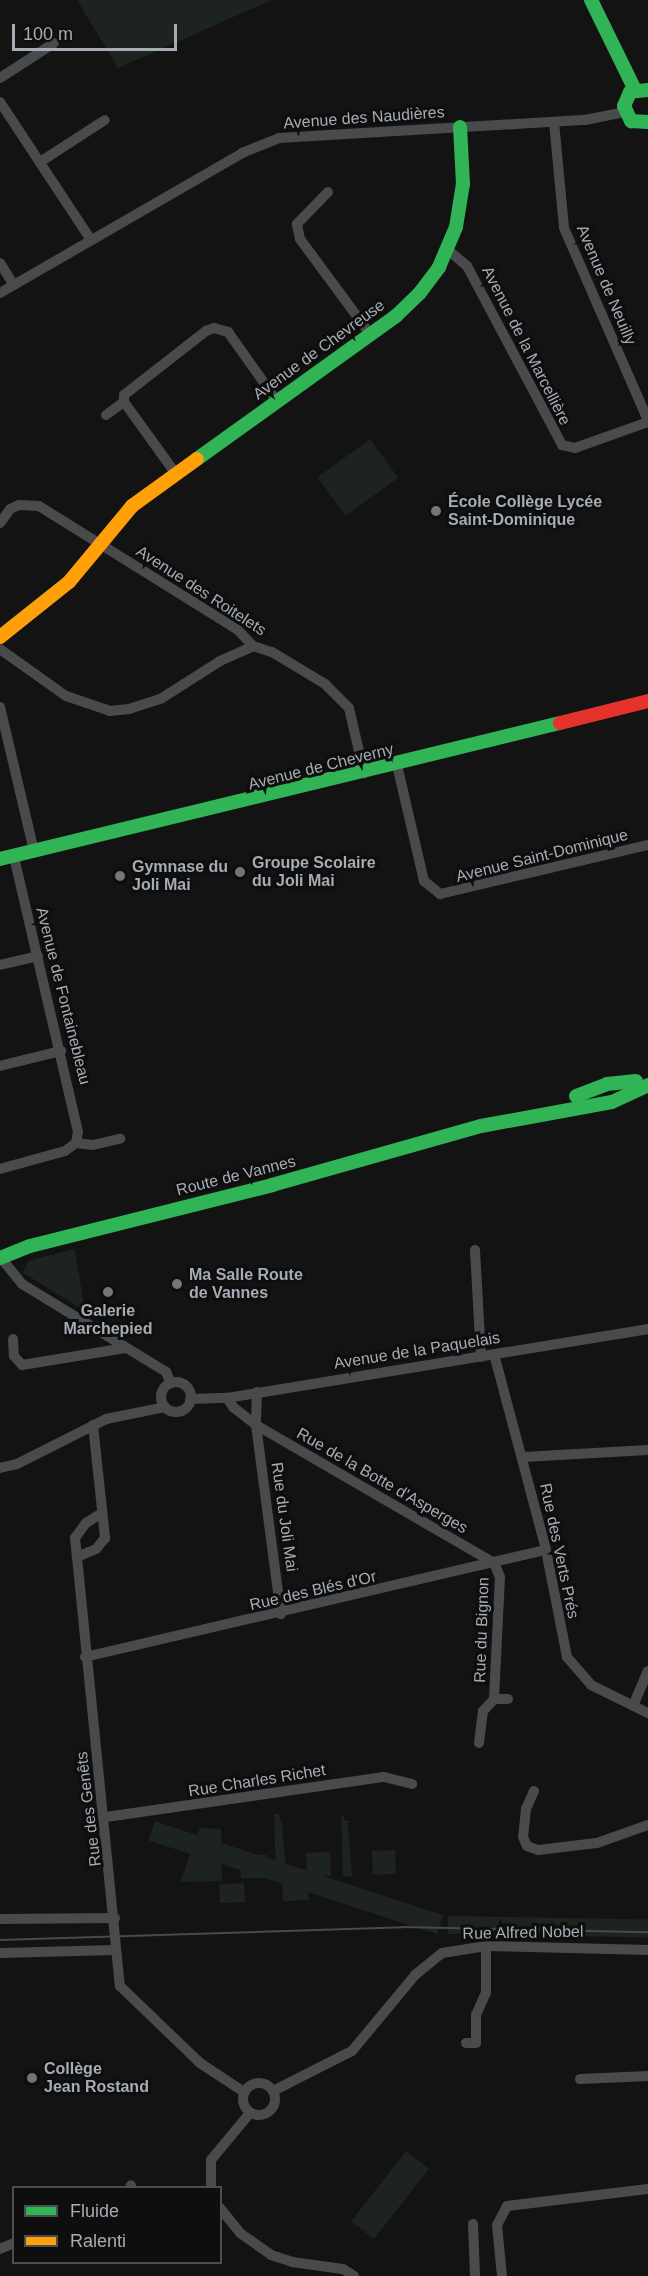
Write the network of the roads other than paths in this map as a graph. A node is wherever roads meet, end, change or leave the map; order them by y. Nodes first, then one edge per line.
1 (591, 0) edge
2 (54, 43) dead end
3 (0, 78) edge
4 (641, 90) edge
5 (0, 102) edge
6 (625, 112) junction
7 (105, 120) dead end
8 (554, 122) junction
9 (648, 122) edge
10 (460, 127) junction
11 (40, 162) junction
12 (328, 192) dead end
13 (91, 240) junction
14 (448, 250) junction
15 (0, 263) edge
16 (14, 285) junction
17 (0, 293) edge
18 (370, 334) junction
19 (277, 401) junction
20 (124, 402) junction
21 (106, 415) dead end
22 (648, 421) edge
23 (176, 474) junction
24 (0, 523) edge
25 (99, 543) junction
26 (0, 637) edge
27 (253, 646) junction
28 (0, 649) edge
29 (648, 701) edge
30 (0, 707) edge
31 (5, 749) edge
32 (397, 765) junction
33 (364, 773) junction
34 (648, 845) edge
35 (34, 851) junction
36 (7, 858) edge
37 (38, 956) junction
38 (0, 965) edge
39 (61, 1051) junction
40 (0, 1066) edge
41 (648, 1078) edge
42 (648, 1085) edge
43 (610, 1093) junction
44 (120, 1139) dead end
45 (76, 1143) junction
46 (0, 1168) edge
47 (475, 1250) dead end
48 (0, 1258) edge
49 (648, 1329) edge
50 (13, 1339) dead end
51 (126, 1348) junction
52 (494, 1354) junction
53 (481, 1357) junction
54 (171, 1383) junction
55 (257, 1392) junction
56 (227, 1398) junction
57 (190, 1399) junction
58 (165, 1407) junction
59 (93, 1425) junction
60 (256, 1425) junction
61 (648, 1450) edge
62 (523, 1457) junction
63 (0, 1468) edge
64 (102, 1513) junction
65 (546, 1550) junction
66 (77, 1557) junction
67 (494, 1563) junction
68 (282, 1614) junction
69 (85, 1657) junction
70 (648, 1671) edge
71 (494, 1699) junction
72 (508, 1699) dead end
73 (633, 1706) junction
74 (648, 1713) edge
75 (479, 1743) dead end
76 (412, 1784) dead end
77 (534, 1791) dead end
78 (106, 1817) junction
79 (648, 1825) edge
80 (115, 1918) junction
81 (0, 1919) edge
82 (486, 1946) junction
83 (648, 1950) edge
84 (0, 1953) edge
85 (115, 1954) junction
86 (475, 2043) dead end
87 (648, 2076) edge
88 (580, 2079) dead end
89 (273, 2091) junction
90 (244, 2092) junction
91 (250, 2113) junction
92 (211, 2186) edge
93 (648, 2189) edge
94 (222, 2210) edge
95 (473, 2224) dead end
96 (354, 2276) edge
97 (475, 2276) edge
98 (502, 2276) edge

1 - 4 street
2 - 3 street
4 - 6 street
5 - 11 street
6 - 8 street, Avenue des Naudières
6 - 9 street
7 - 11 street
8 - 10 street, Avenue des Naudières
8 - 22 street, Avenue de Neuilly
10 - 13 street, Avenue des Naudières
10 - 14 street, Avenue de Chevreuse
11 - 13 street
12 - 18 street
13 - 16 street, Avenue des Naudières
14 - 18 street, Avenue de Chevreuse
14 - 22 street, Avenue de la Marcellière
15 - 16 street
16 - 17 street, Avenue des Naudières
18 - 19 street, Avenue de Chevreuse
19 - 20 street
19 - 23 street, Avenue de Chevreuse
20 - 21 street
20 - 23 street
23 - 25 street, Avenue de Chevreuse
24 - 25 street, Avenue des Roitelets
25 - 26 street, Avenue de Chevreuse
25 - 27 street, Avenue des Roitelets
27 - 28 street
27 - 33 street, Avenue des Roitelets
29 - 32 street, Avenue de Cheverny
30 - 31 street
31 - 35 street
32 - 33 street, Avenue de Cheverny
32 - 34 street, Avenue Saint-Dominique
33 - 35 street, Avenue de Cheverny
35 - 36 street, Avenue de Cheverny
36 - 37 street, Avenue de Fontainebleau
37 - 38 street
37 - 39 street, Avenue de Fontainebleau
39 - 40 street
39 - 45 street, Avenue de Fontainebleau
41 - 43 street, Route de Vannes
42 - 43 street, Route de Vannes
43 - 48 street, Route de Vannes
44 - 45 street
45 - 46 street
47 - 53 street
48 - 51 street
49 - 52 street, Avenue de la Paquelais
50 - 51 street
51 - 54 street
52 - 53 street, Avenue de la Paquelais
52 - 62 street, Rue des Verts Prés
53 - 55 street, Avenue de la Paquelais
54 - 57 street
54 - 58 street
55 - 56 street, Avenue de la Paquelais
55 - 60 street
56 - 57 street, Avenue de la Paquelais
56 - 60 street, Rue de la Botte d'Asperges
57 - 58 street
58 - 59 street
59 - 63 street
59 - 64 street
60 - 67 street, Rue de la Botte d'Asperges
60 - 68 street, Rue du Joli Mai
61 - 62 street
62 - 65 street, Rue des Verts Prés
64 - 66 street, Rue des Genêts
64 - 66 street
65 - 67 street, Rue des Blés d'Or
65 - 73 street, Rue des Verts Prés
66 - 69 street, Rue des Genêts
67 - 68 street, Rue des Blés d'Or
67 - 71 street, Rue du Bignon
68 - 69 street, Rue des Blés d'Or
69 - 78 street, Rue des Genêts
70 - 73 street
71 - 72 street, Rue du Bignon
71 - 75 street, Rue du Bignon
73 - 74 street, Rue des Verts Prés
76 - 78 street, Rue Charles Richet
77 - 79 street
78 - 80 street, Rue des Genêts
80 - 81 street
80 - 85 street, Rue des Genêts
82 - 83 street, Rue Alfred Nobel
82 - 86 street
82 - 89 street, Rue Alfred Nobel
84 - 85 street
85 - 90 street
87 - 88 street
89 - 90 street
89 - 91 street
90 - 91 street
91 - 92 street
93 - 98 street
94 - 96 street
95 - 97 street

